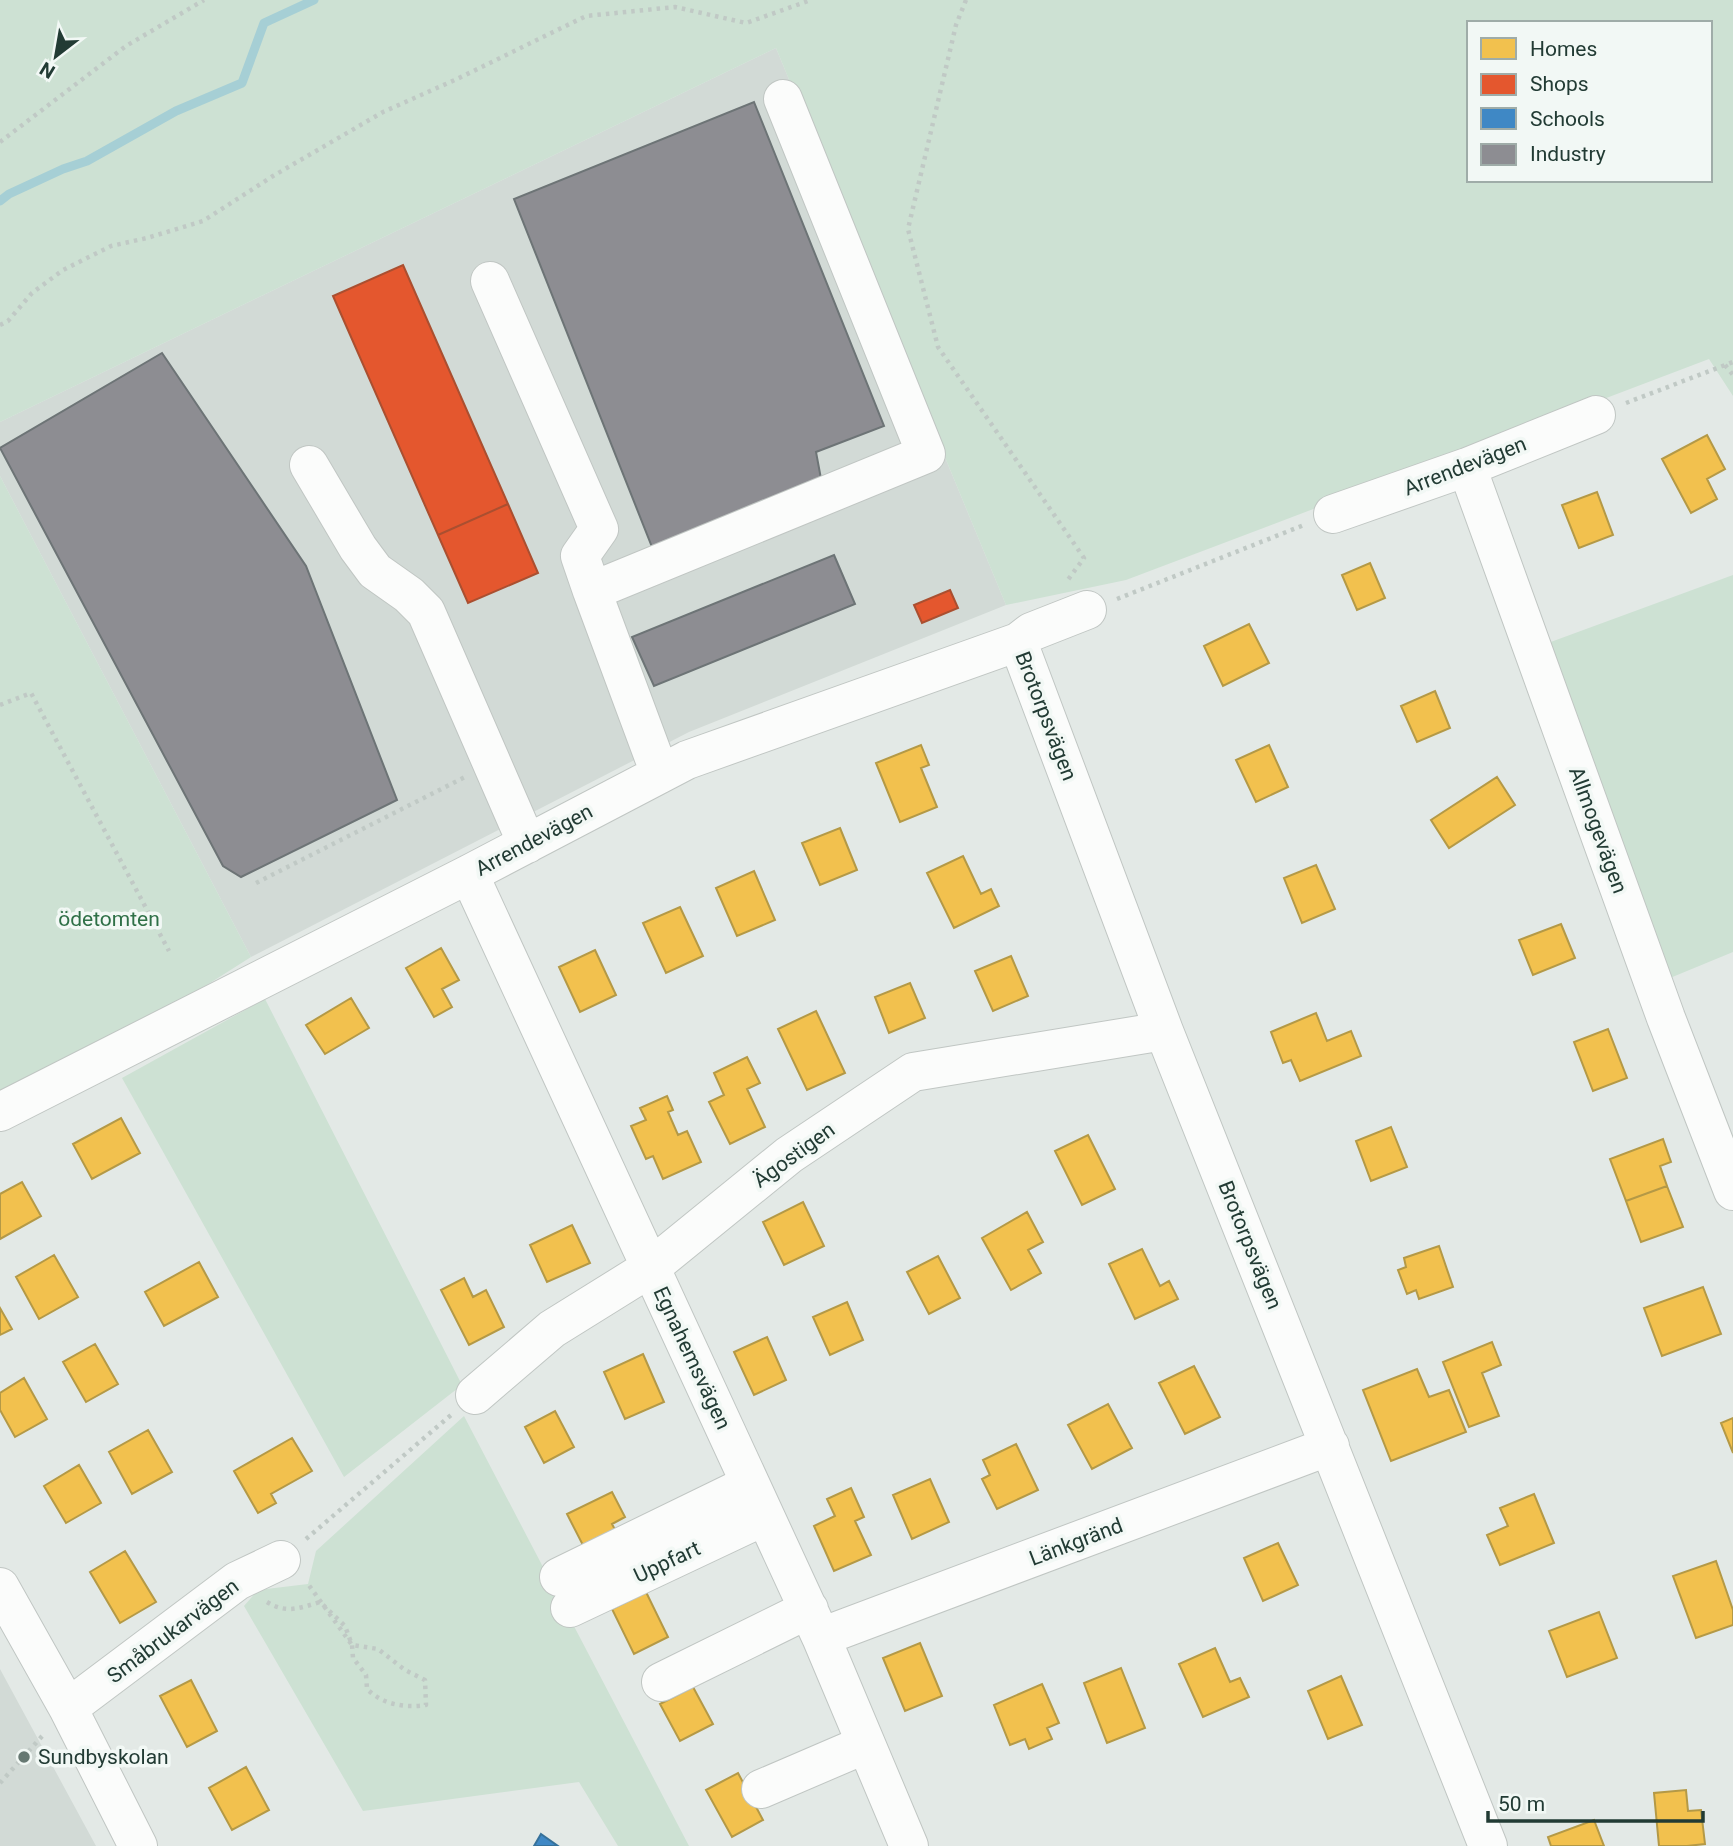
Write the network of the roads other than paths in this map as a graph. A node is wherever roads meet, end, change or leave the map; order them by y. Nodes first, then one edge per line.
1 (783, 99) dead end
2 (490, 281) dead end
3 (1596, 415) road end
4 (309, 465) dead end
5 (1467, 467) junction
6 (1333, 514) road end
7 (592, 591) junction
8 (1074, 600) road end
9 (1018, 642) junction
10 (660, 774) junction
11 (527, 844) junction
12 (469, 874) junction
13 (1164, 1031) junction
14 (0, 1112) edge
15 (1733, 1191) edge
16 (650, 1268) junction
17 (475, 1395) road end
18 (1330, 1446) junction
19 (758, 1500) junction
20 (295, 1572) road end
21 (0, 1587) edge
22 (564, 1592) dead end
23 (815, 1623) junction
24 (661, 1682) dead end
25 (68, 1708) junction
26 (866, 1744) junction
27 (761, 1789) dead end
28 (138, 1846) edge
29 (909, 1846) edge
30 (1488, 1846) edge

1 - 7 street
2 - 7 street
3 - 5 street, Arrendevägen
4 - 11 street
5 - 6 street, Arrendevägen
5 - 15 street, Allmogevägen
7 - 10 street
8 - 9 street, Arrendevägen
9 - 10 street, Arrendevägen
9 - 13 street, Brotorpsvägen
10 - 11 street, Arrendevägen
11 - 12 street, Arrendevägen
12 - 14 street, Arrendevägen
12 - 16 street, Egnahemsvägen
13 - 16 street, Ägostigen
13 - 18 street, Brotorpsvägen
16 - 17 street, Ägostigen
16 - 19 street, Egnahemsvägen
18 - 23 street, Länkgränd
18 - 30 street, Brotorpsvägen
19 - 22 street, Uppfart
19 - 23 street, Egnahemsvägen
20 - 25 street, Småbrukarvägen
21 - 25 street
23 - 24 street
23 - 26 street, Egnahemsvägen
25 - 28 street
26 - 27 street
26 - 29 street, Egnahemsvägen

